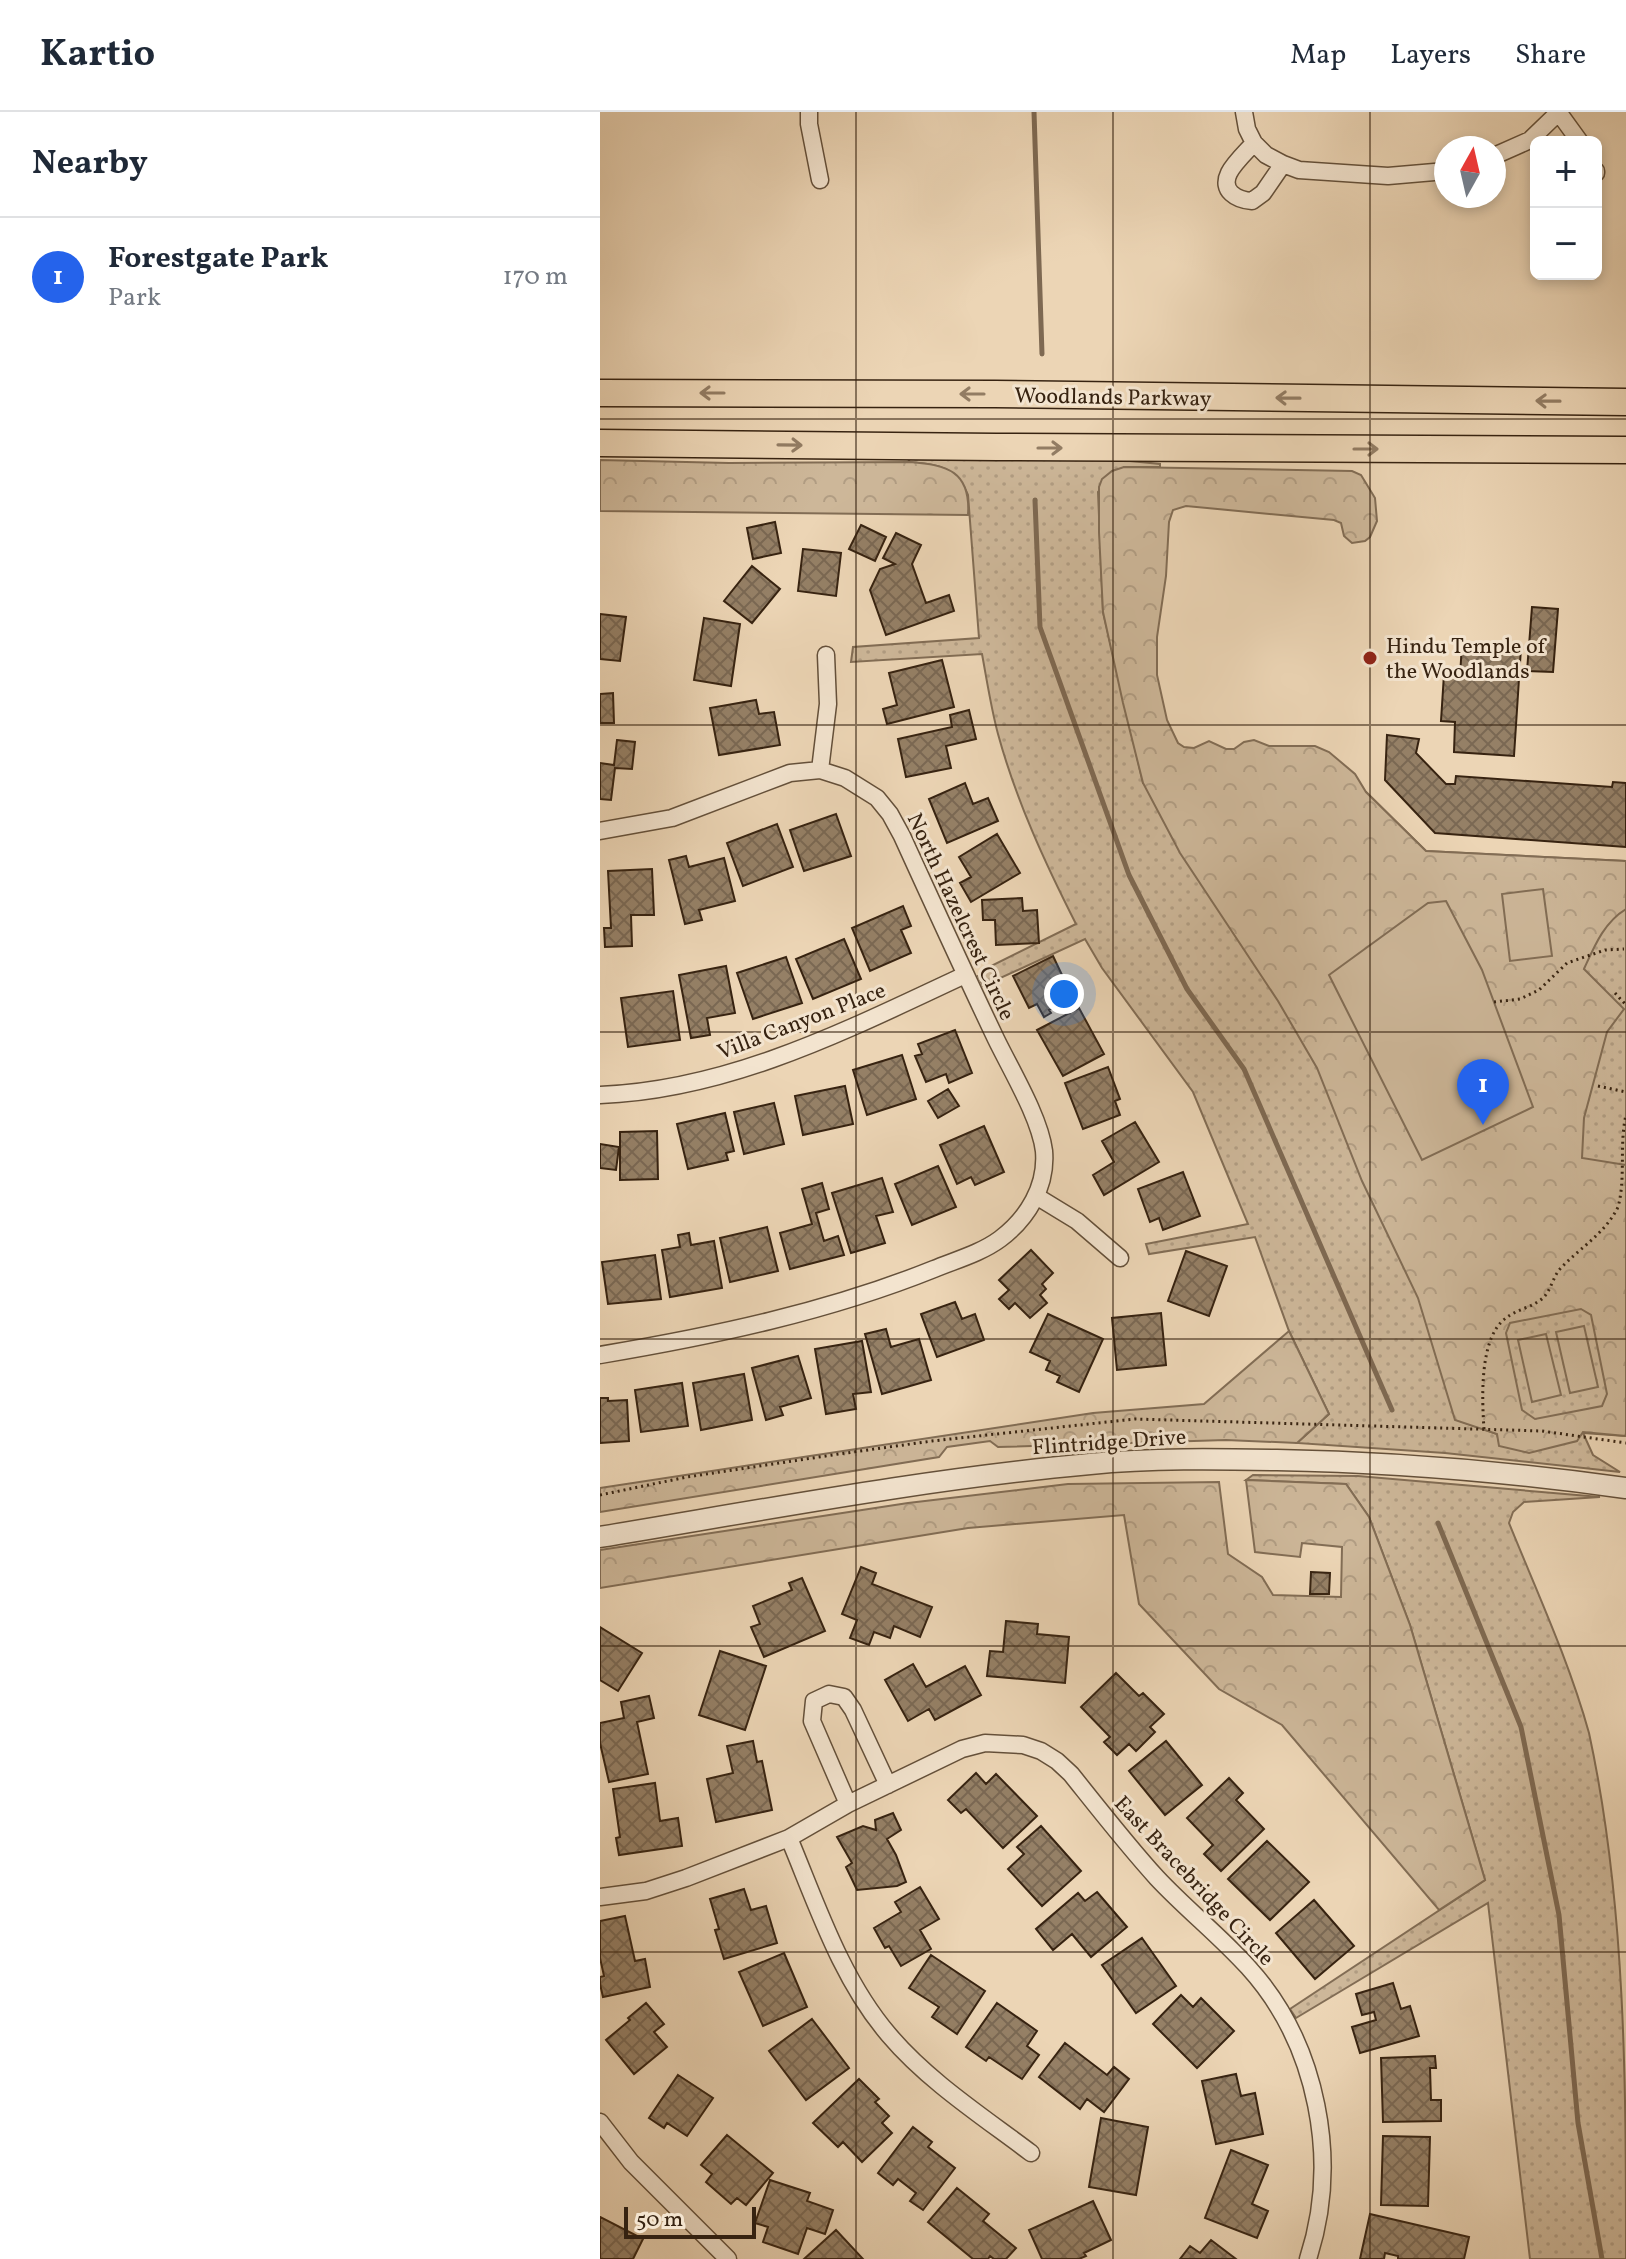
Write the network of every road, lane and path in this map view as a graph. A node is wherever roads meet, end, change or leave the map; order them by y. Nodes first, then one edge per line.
1 (809, 112) edge
2 (1244, 112) edge
3 (1559, 112) edge
4 (1540, 136) edge
5 (1576, 136) edge
6 (1530, 145) edge
7 (1260, 149) junction
8 (1506, 152) edge
9 (1283, 164) junction
10 (1434, 172) edge
11 (820, 180) dead end
12 (600, 393) edge
13 (1626, 402) edge
14 (600, 443) edge
15 (1626, 450) edge
16 (826, 655) dead end
17 (820, 770) junction
18 (600, 831) edge
19 (1624, 949) dead end
20 (965, 975) junction
21 (1615, 993) dead end
22 (1494, 1002) dead end
23 (1626, 1005) edge
24 (1598, 1086) dead end
25 (1626, 1092) edge
26 (600, 1095) edge
27 (1626, 1115) edge
28 (1036, 1196) junction
29 (1120, 1258) dead end
30 (600, 1355) edge
31 (1484, 1429) junction
32 (1626, 1443) edge
33 (1626, 1488) edge
34 (600, 1495) edge
35 (600, 1537) edge
36 (888, 1785) junction
37 (848, 1804) junction
38 (789, 1838) junction
39 (600, 1897) edge
40 (600, 2122) edge
41 (1031, 2153) dead end
42 (728, 2259) edge
43 (1308, 2259) edge

1 - 11 street
2 - 7 street
3 - 4 street
3 - 5 street
6 - 8 street
7 - 9 street
7 - 9 street
9 - 10 street
13 -> 12 main road, Woodlands Parkway
14 -> 15 main road
16 - 17 street
17 - 18 street
17 - 20 street, North Hazelcrest Circle
19 - 22 path
20 - 26 street, Villa Canyon Place
20 - 28 street, North Hazelcrest Circle
21 - 23 path
24 - 25 path
27 - 31 path
28 - 29 street
28 - 30 street
31 - 32 path
31 - 34 path
33 - 35 street, Flintridge Drive
36 - 37 street, East Bracebridge Circle
36 - 37 street
36 - 43 street, East Bracebridge Circle
37 - 38 street, East Bracebridge Circle
38 - 39 street, East Bracebridge Circle
38 - 41 street
40 - 42 street

